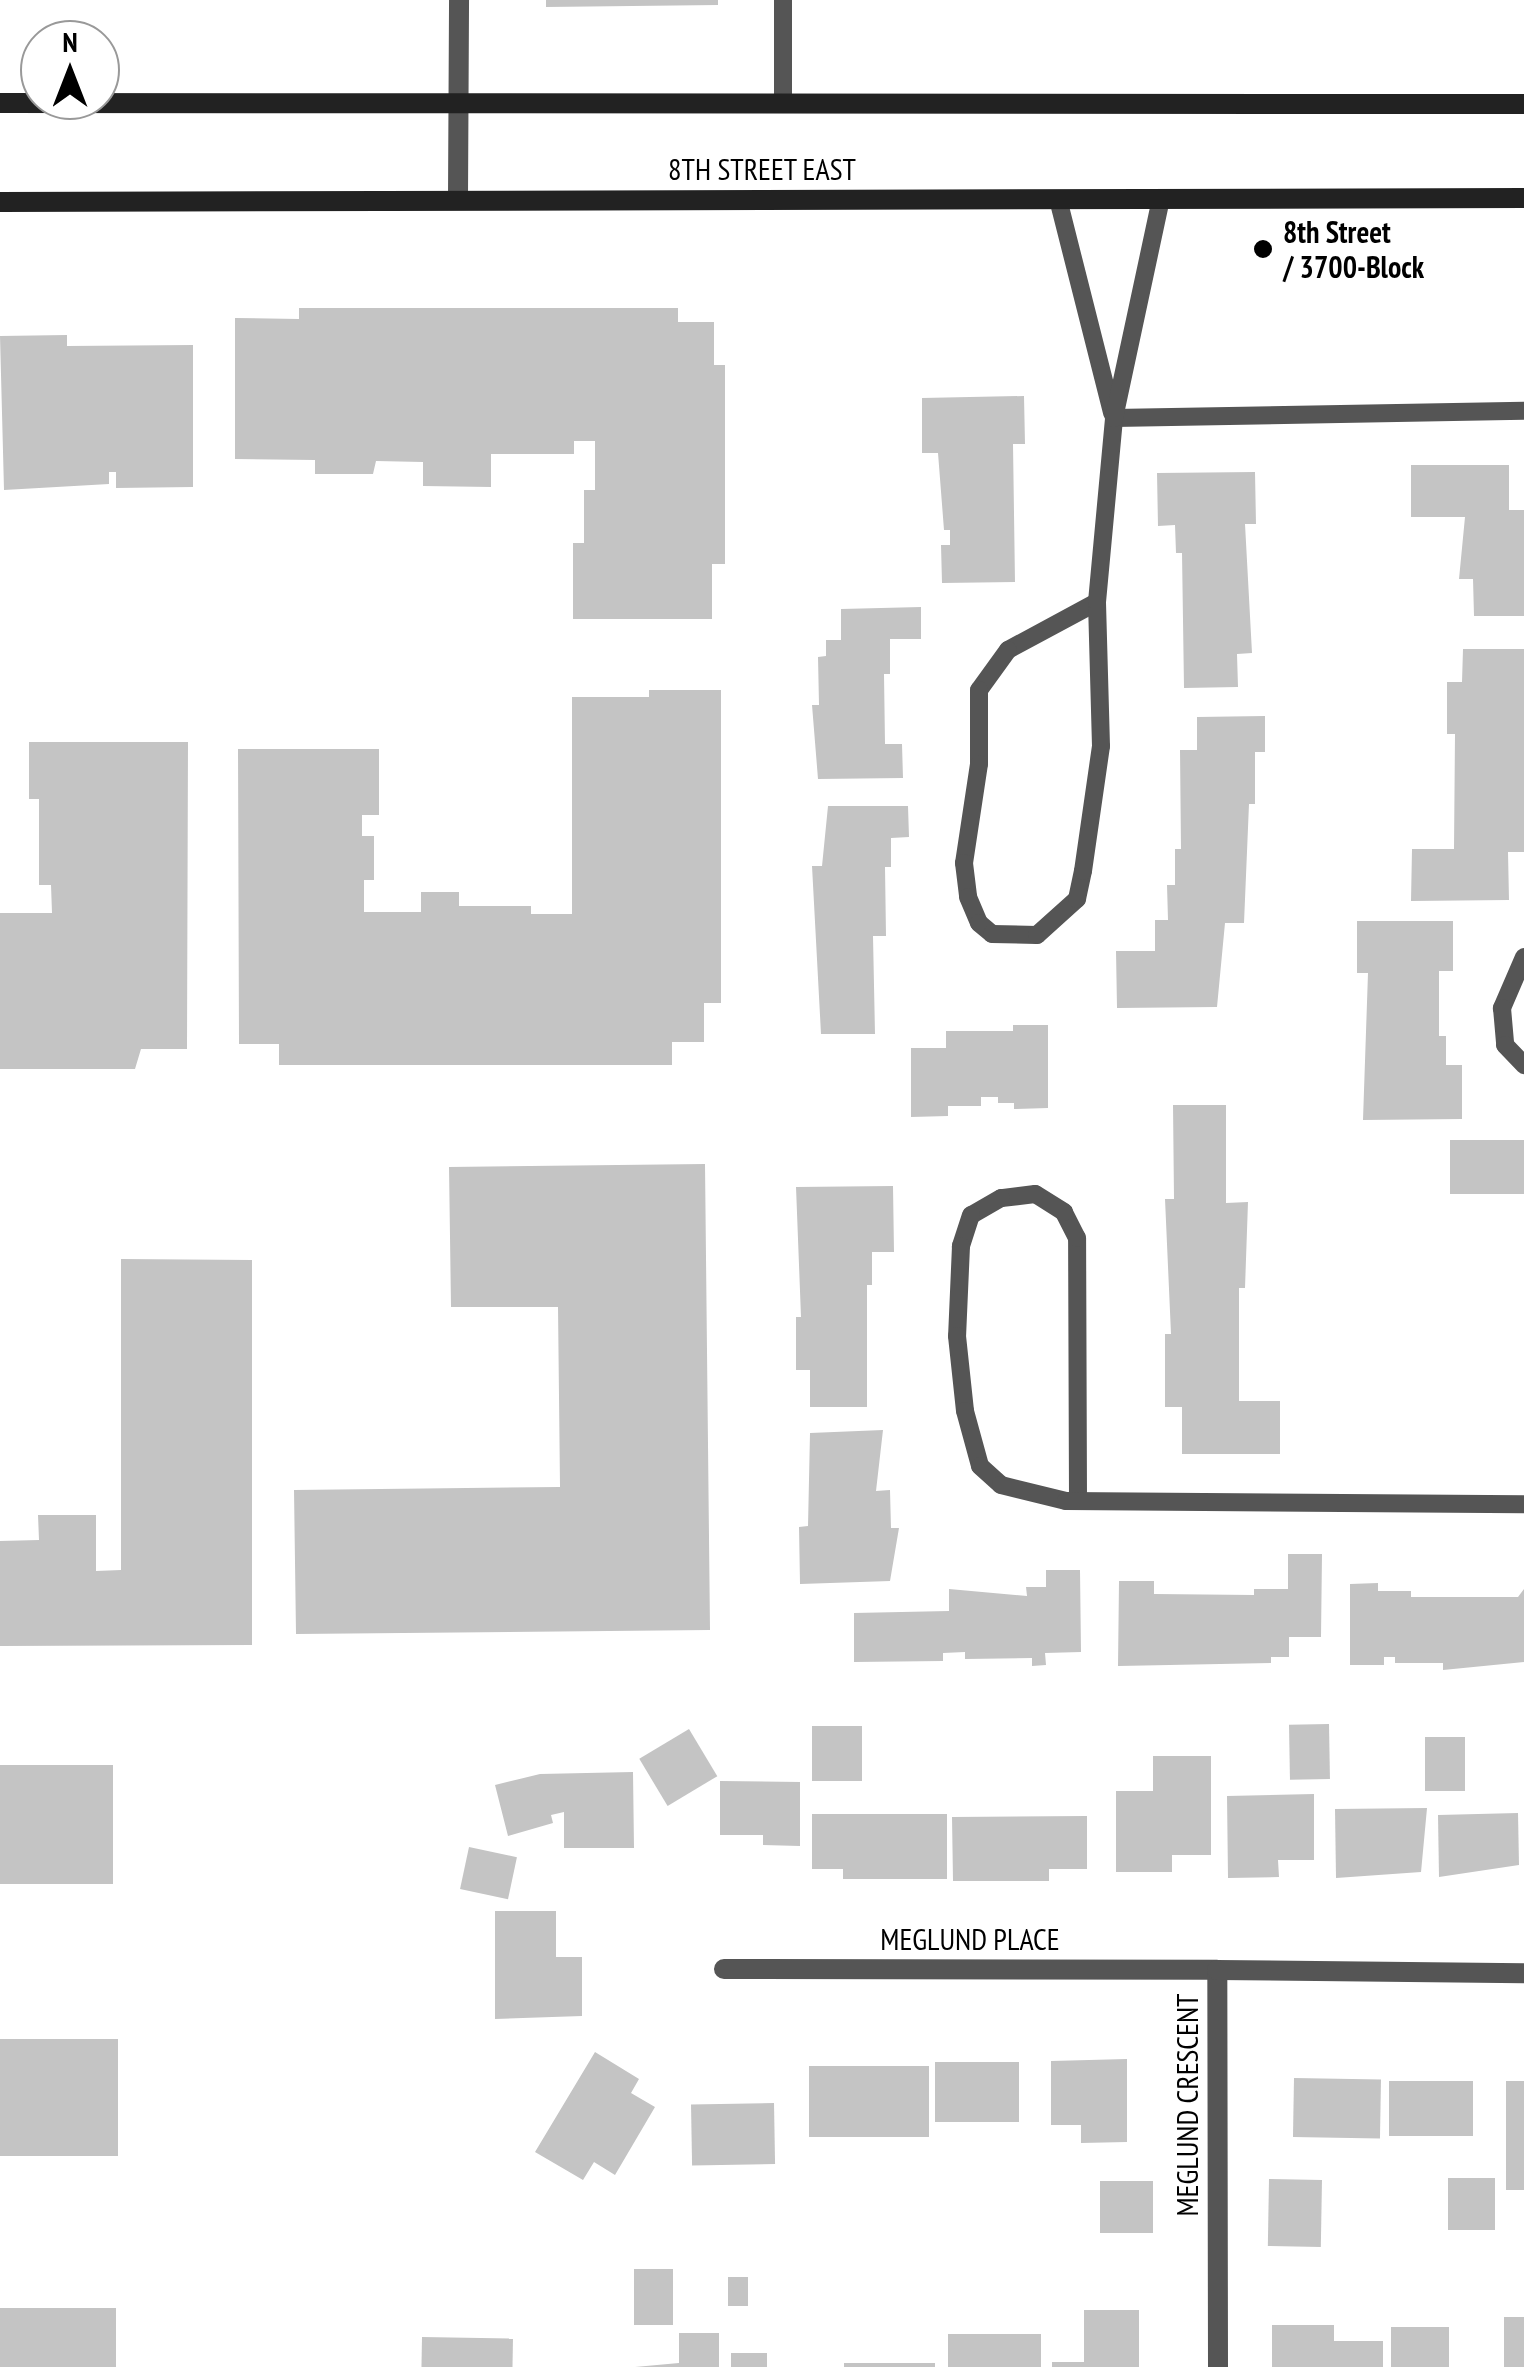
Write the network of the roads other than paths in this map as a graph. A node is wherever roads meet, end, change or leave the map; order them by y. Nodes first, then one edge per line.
1 (458, 0) edge
2 (782, 0) edge
3 (459, 101) junction
4 (0, 103) edge
5 (783, 104) junction
6 (1524, 104) edge
7 (458, 198) junction
8 (1524, 198) edge
9 (1058, 199) junction
10 (1161, 199) junction
11 (0, 202) edge
12 (1524, 412) edge
13 (1114, 418) junction
14 (1098, 602) junction
15 (1524, 957) edge
16 (1524, 1065) edge
17 (1078, 1500) junction
18 (1524, 1504) edge
19 (724, 1969) dead end
20 (1216, 1970) junction
21 (1524, 1973) edge
22 (1218, 2367) edge

1 - 3 street
2 - 5 lane
3 - 4 main road
3 - 5 main road
3 - 7 street
5 - 6 main road
7 - 9 main road, 8TH STREET EAST
7 - 11 main road, 8TH STREET EAST
8 - 10 main road, 8TH STREET EAST
9 - 10 main road, 8TH STREET EAST
9 - 13 lane
10 - 13 lane
12 - 13 lane
13 - 14 lane
14 - 14 lane
15 - 16 lane
17 - 17 lane
17 - 18 lane
19 - 20 street, MEGLUND PLACE
20 - 21 street, MEGLUND CRESCENT
20 - 22 street, MEGLUND CRESCENT

